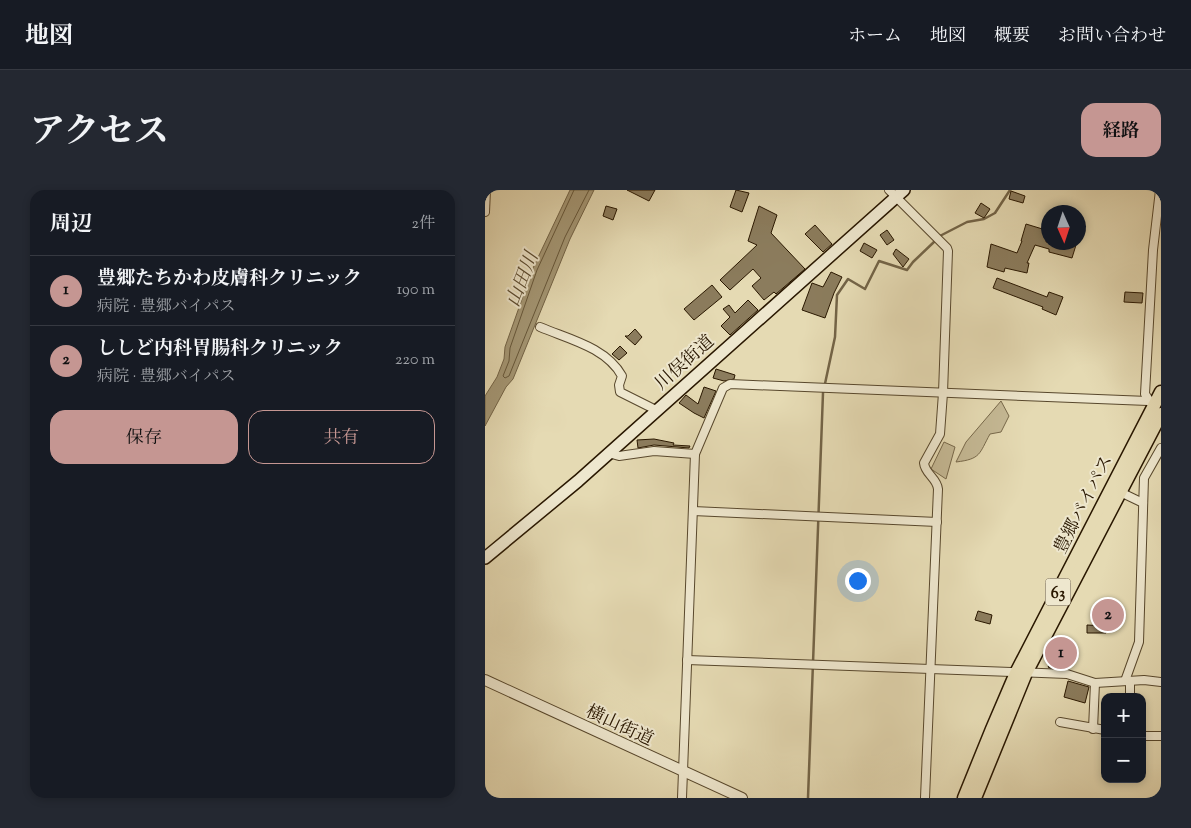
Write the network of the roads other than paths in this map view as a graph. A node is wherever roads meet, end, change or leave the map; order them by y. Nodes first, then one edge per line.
1 (486, 190) edge
2 (1160, 190) edge
3 (896, 193) edge
4 (485, 212) edge
5 (540, 327) dead end
6 (1161, 392) edge
7 (943, 393) junction
8 (1156, 408) edge
9 (657, 410) junction
10 (1161, 448) edge
11 (608, 453) junction
12 (695, 454) junction
13 (1115, 490) junction
14 (1143, 503) junction
15 (693, 511) junction
16 (937, 522) junction
17 (485, 558) edge
18 (687, 660) junction
19 (931, 669) junction
20 (1021, 673) junction
21 (485, 680) edge
22 (1127, 681) junction
23 (1161, 682) edge
24 (1095, 683) junction
25 (1129, 693) edge
26 (1060, 722) dead end
27 (1093, 729) junction
28 (1101, 730) edge
29 (1146, 736) edge
30 (1161, 736) edge
31 (683, 771) junction
32 (682, 798) edge
33 (742, 798) edge
34 (925, 798) edge
35 (965, 798) edge
36 (975, 798) edge

1 - 4 street
2 - 8 street
3 - 7 street
3 - 9 main road, 川俣街道
5 - 9 street
6 - 8 main road, 豊郷バイパス / 63
7 - 8 street
7 - 12 street
7 - 16 street
8 - 13 main road, 豊郷バイパス / 63
9 - 11 main road, 川俣街道
10 - 14 street
11 - 12 street
11 - 17 main road, 川俣街道
12 - 15 street
13 - 14 street
13 - 20 main road, 豊郷バイパス / 63
14 - 22 street
15 - 16 street
15 - 18 street
16 - 19 street
18 - 19 street
18 - 31 street
19 - 20 street
19 - 34 street
20 - 24 street
20 - 35 main road, 豊郷バイパス / 63
20 - 36 main road, 豊郷バイパス / 63
21 - 31 street, 横山街道
22 - 23 street
22 - 24 street
22 - 25 street
24 - 27 street
26 - 27 street
27 - 28 street
29 - 30 street
31 - 32 street
31 - 33 street, 横山街道

